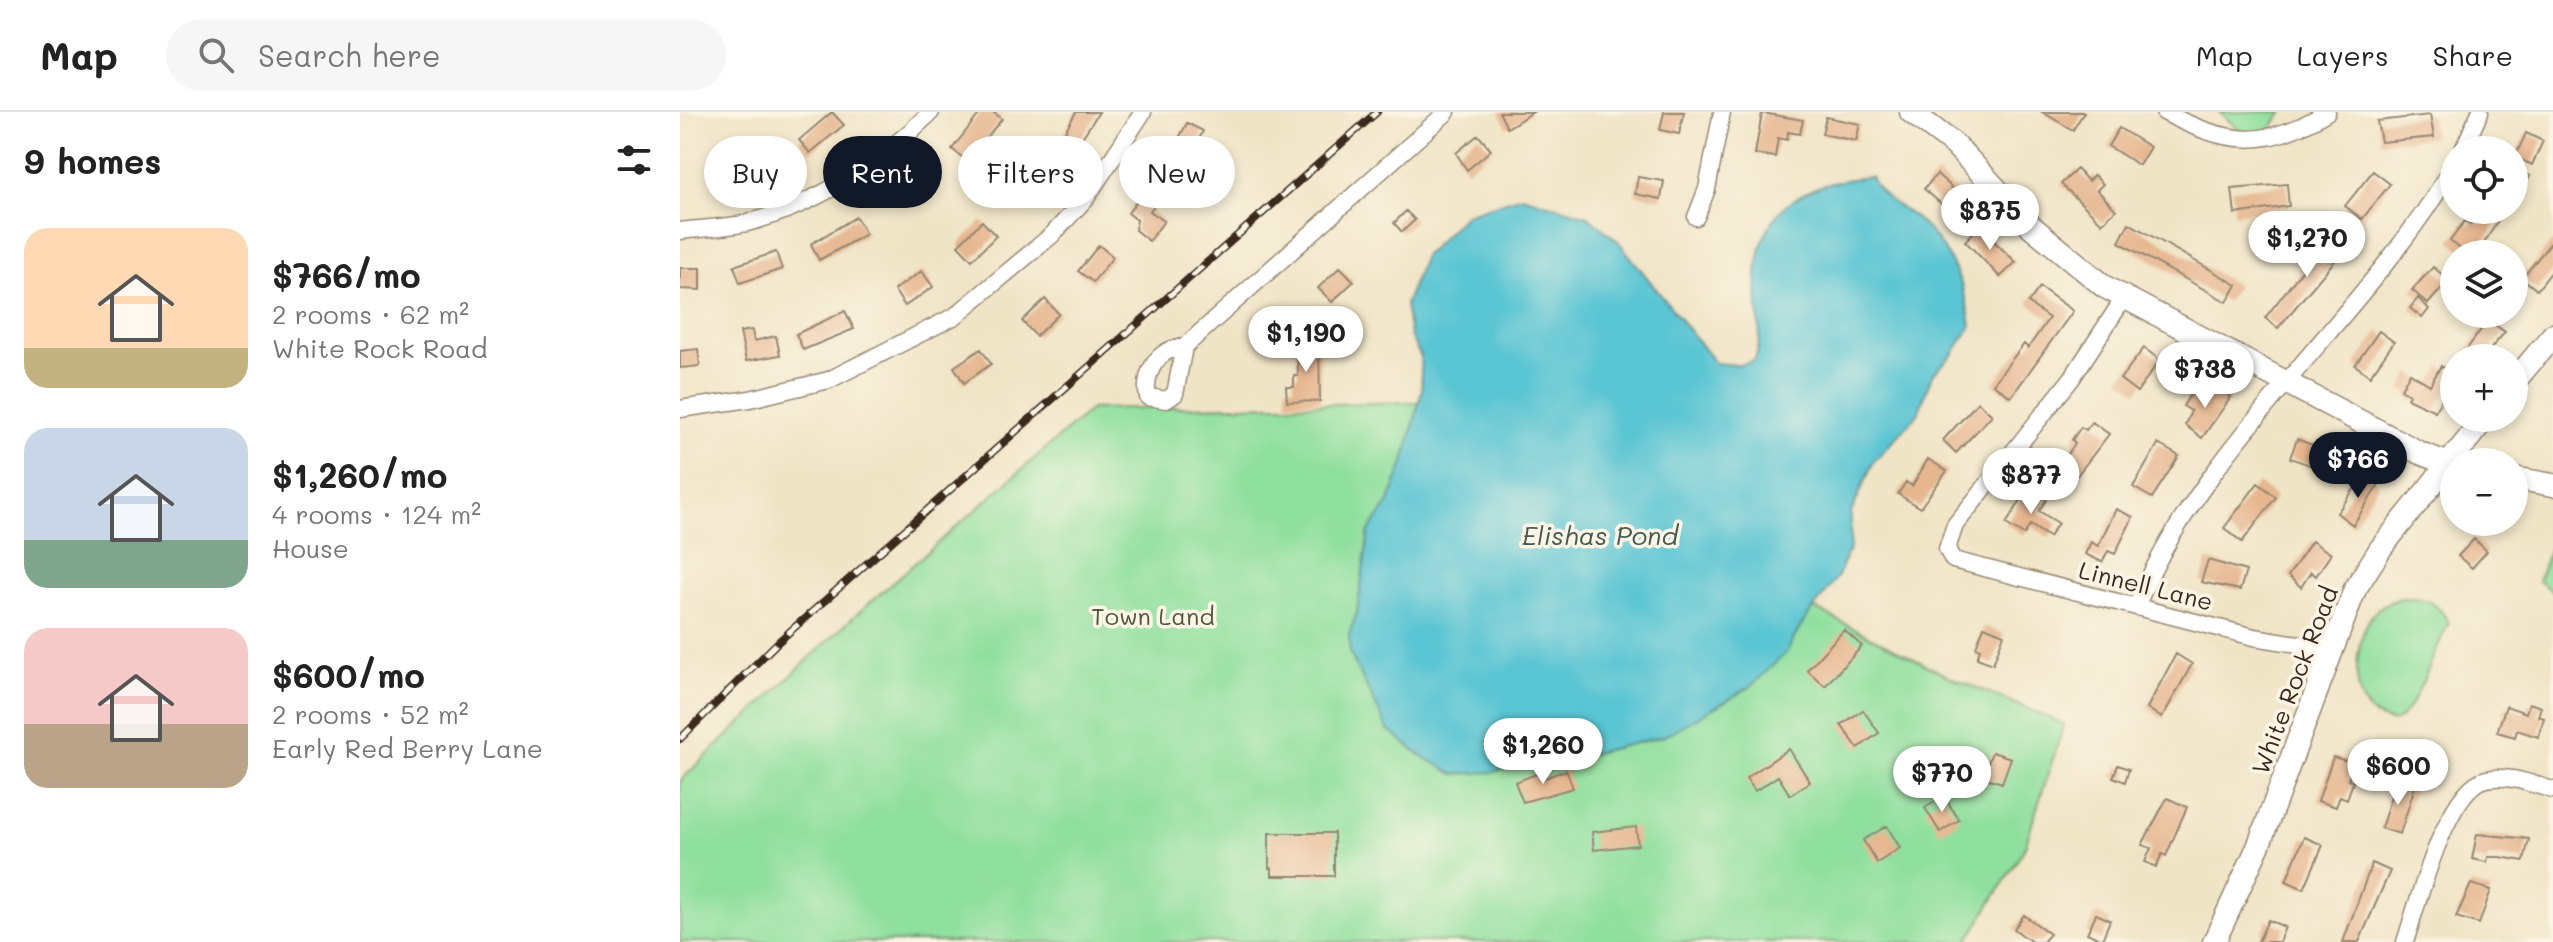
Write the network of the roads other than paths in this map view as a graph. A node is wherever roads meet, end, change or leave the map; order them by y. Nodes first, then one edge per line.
1 (931, 112) edge
2 (1143, 112) edge
3 (1447, 112) edge
4 (1722, 112) edge
5 (1911, 112) edge
6 (2164, 112) edge
7 (2327, 112) edge
8 (2480, 112) edge
9 (2469, 136) edge
10 (2440, 185) edge
11 (1696, 217) dead end
12 (680, 231) edge
13 (2124, 298) junction
14 (2553, 335) edge
15 (1184, 347) dead end
16 (2528, 365) edge
17 (2287, 382) junction
18 (680, 409) edge
19 (2440, 459) edge
20 (2440, 478) edge
21 (2528, 481) edge
22 (2553, 485) edge
23 (2137, 605) junction
24 (2330, 649) junction
25 (2553, 790) edge
26 (2214, 942) edge
27 (2405, 942) edge

1 - 12 street
2 - 18 street
3 - 15 street
4 - 11 street
5 - 13 main road
6 - 7 street
8 - 9 street
10 - 17 street
13 - 17 main road
13 - 23 street, Linnell Lane
14 - 16 main road
17 - 19 main road
17 - 23 street
20 - 24 main road, White Rock Road
21 - 22 main road
23 - 24 street, Linnell Lane
24 - 26 main road, White Rock Road
25 - 27 street

